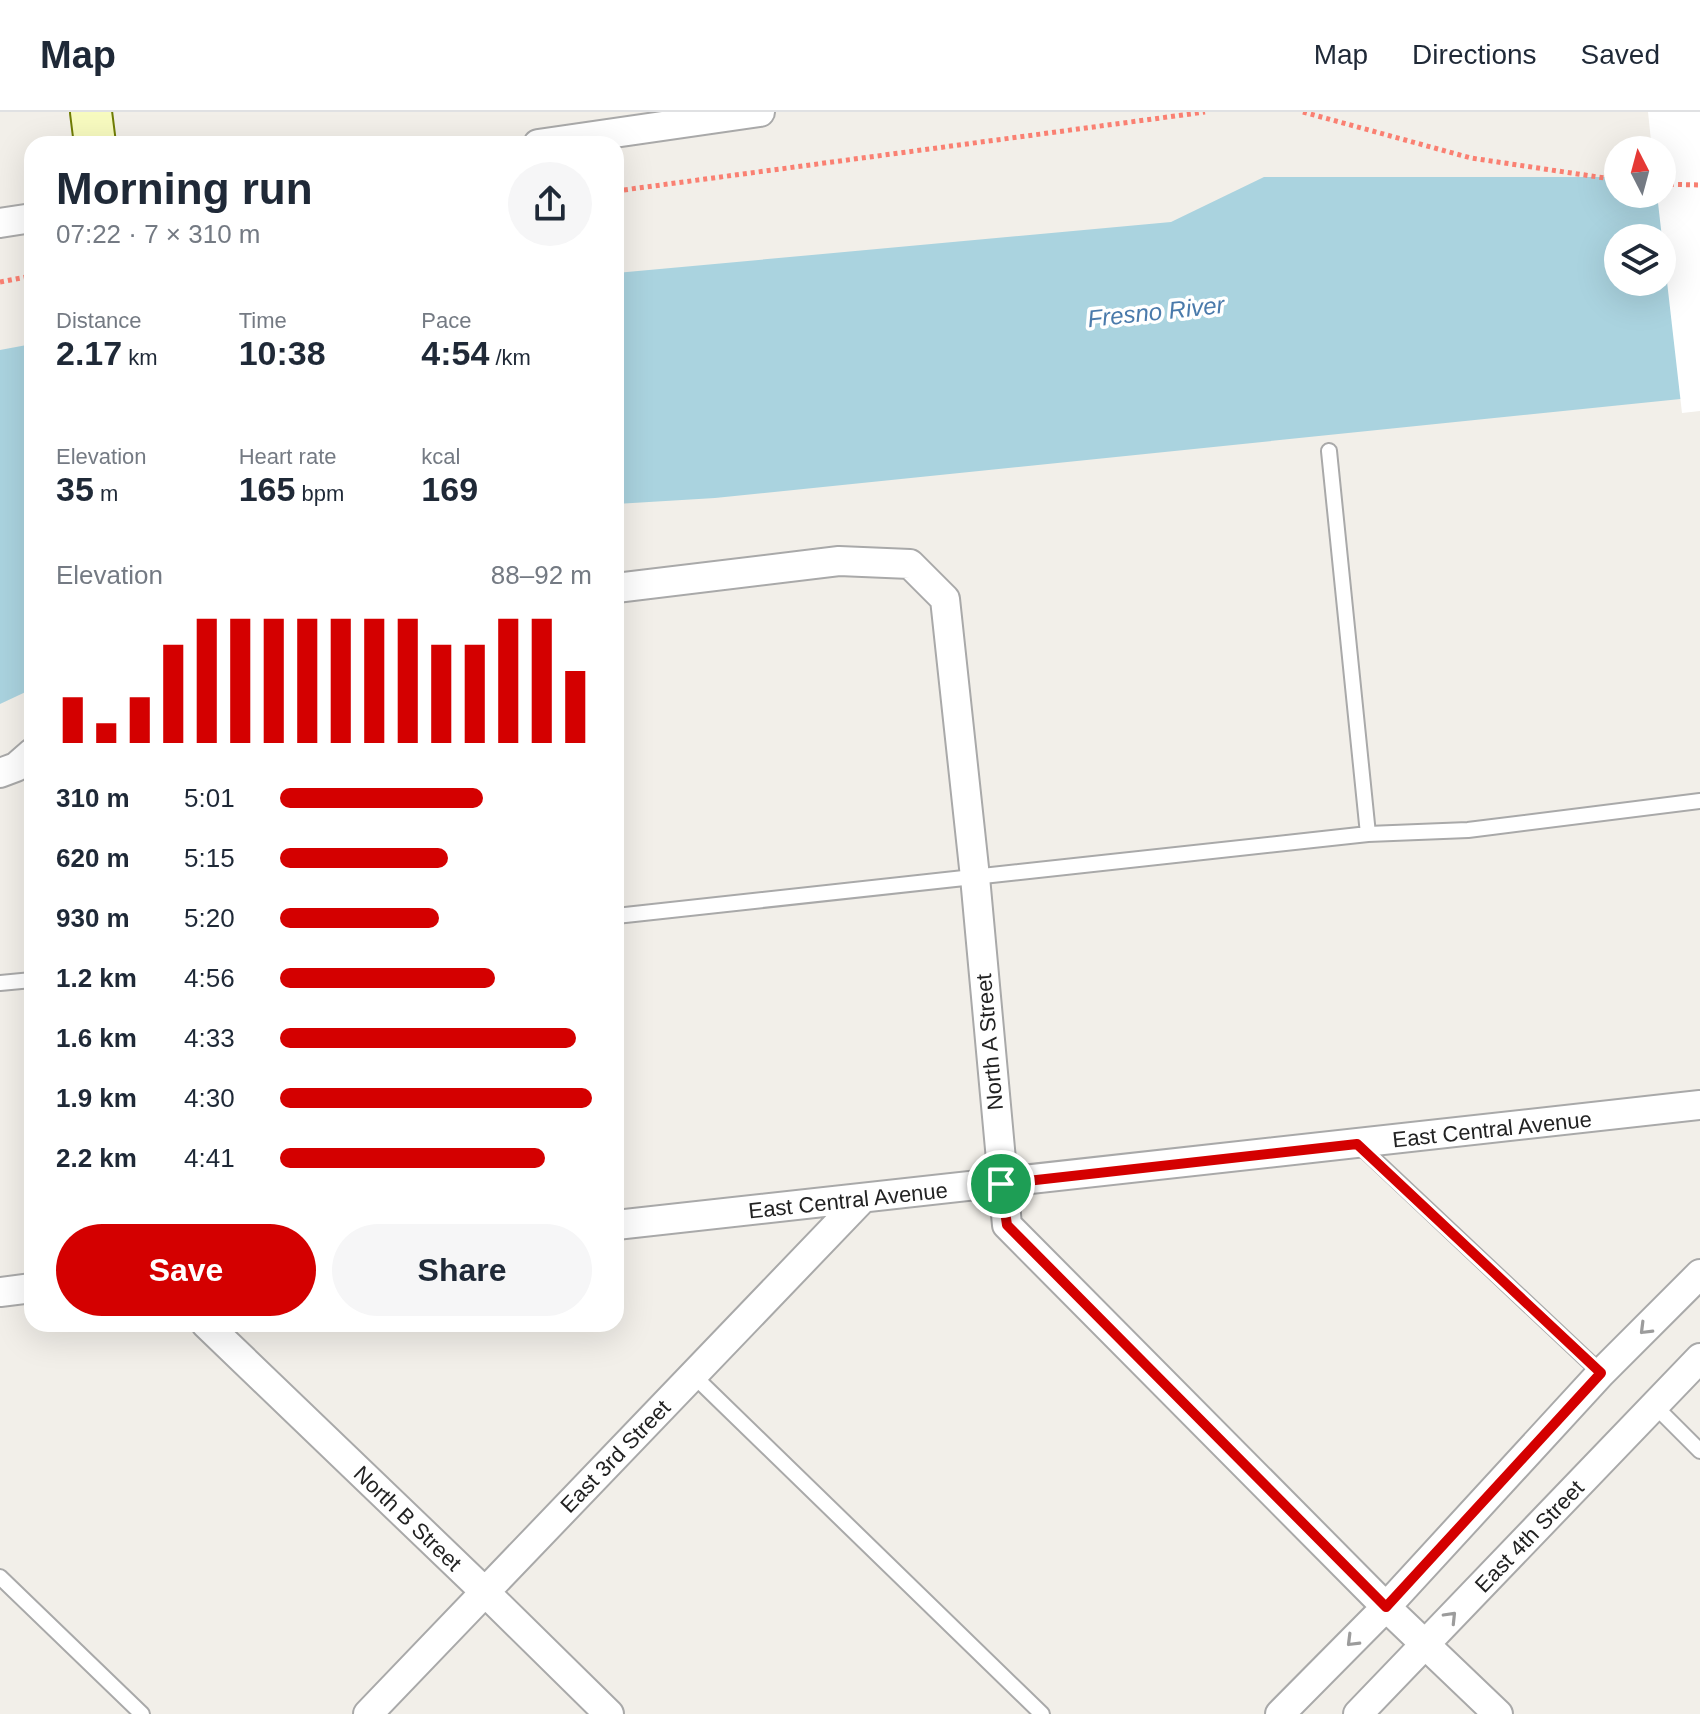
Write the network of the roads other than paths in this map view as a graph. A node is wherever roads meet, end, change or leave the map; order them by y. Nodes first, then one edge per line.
1 (91, 112) edge
2 (760, 112) edge
3 (94, 136) edge
4 (594, 136) edge
5 (24, 219) edge
6 (0, 223) edge
7 (1329, 451) dead end
8 (624, 587) edge
9 (24, 760) edge
10 (0, 773) edge
11 (1700, 801) edge
12 (1368, 834) junction
13 (975, 877) junction
14 (624, 915) edge
15 (24, 981) edge
16 (0, 983) edge
17 (1700, 1105) edge
18 (1357, 1144) junction
19 (1001, 1184) junction
20 (863, 1198) junction
21 (624, 1224) edge
22 (1700, 1274) edge
23 (24, 1289) edge
24 (0, 1292) edge
25 (214, 1332) edge
26 (1700, 1358) edge
27 (1601, 1373) junction
28 (693, 1375) junction
29 (1655, 1406) junction
30 (1700, 1451) edge
31 (0, 1577) edge
32 (485, 1592) junction
33 (1386, 1607) junction
34 (1425, 1644) junction
35 (142, 1714) edge
36 (368, 1714) edge
37 (609, 1714) edge
38 (1042, 1714) edge
39 (1280, 1714) edge
40 (1358, 1714) edge
41 (1498, 1714) edge

1 - 3 street
2 - 4 street
5 - 6 street
7 - 12 lane
8 - 13 street, North A Street
9 - 10 street
11 - 12 lane
12 - 13 lane
13 - 14 lane
13 - 19 street, North A Street
15 - 16 lane
17 - 18 street, East Central Avenue
18 - 19 street, East Central Avenue
18 - 27 lane
19 - 20 street, East Central Avenue
19 - 33 street, North A Street
20 - 21 street, East Central Avenue
20 - 28 street, East 3rd Street
22 -> 27 street
23 - 24 street
25 - 32 street, North B Street
26 - 29 street, East 4th Street
27 - 33 street
28 - 32 street, East 3rd Street
28 - 38 lane
29 - 30 lane
34 -> 29 street, East 4th Street
31 - 35 lane
32 - 36 street, East 3rd Street
32 - 37 street, North B Street
33 - 34 street, North A Street
33 -> 39 street
34 - 40 street, East 4th Street
34 - 41 street, North A Street

